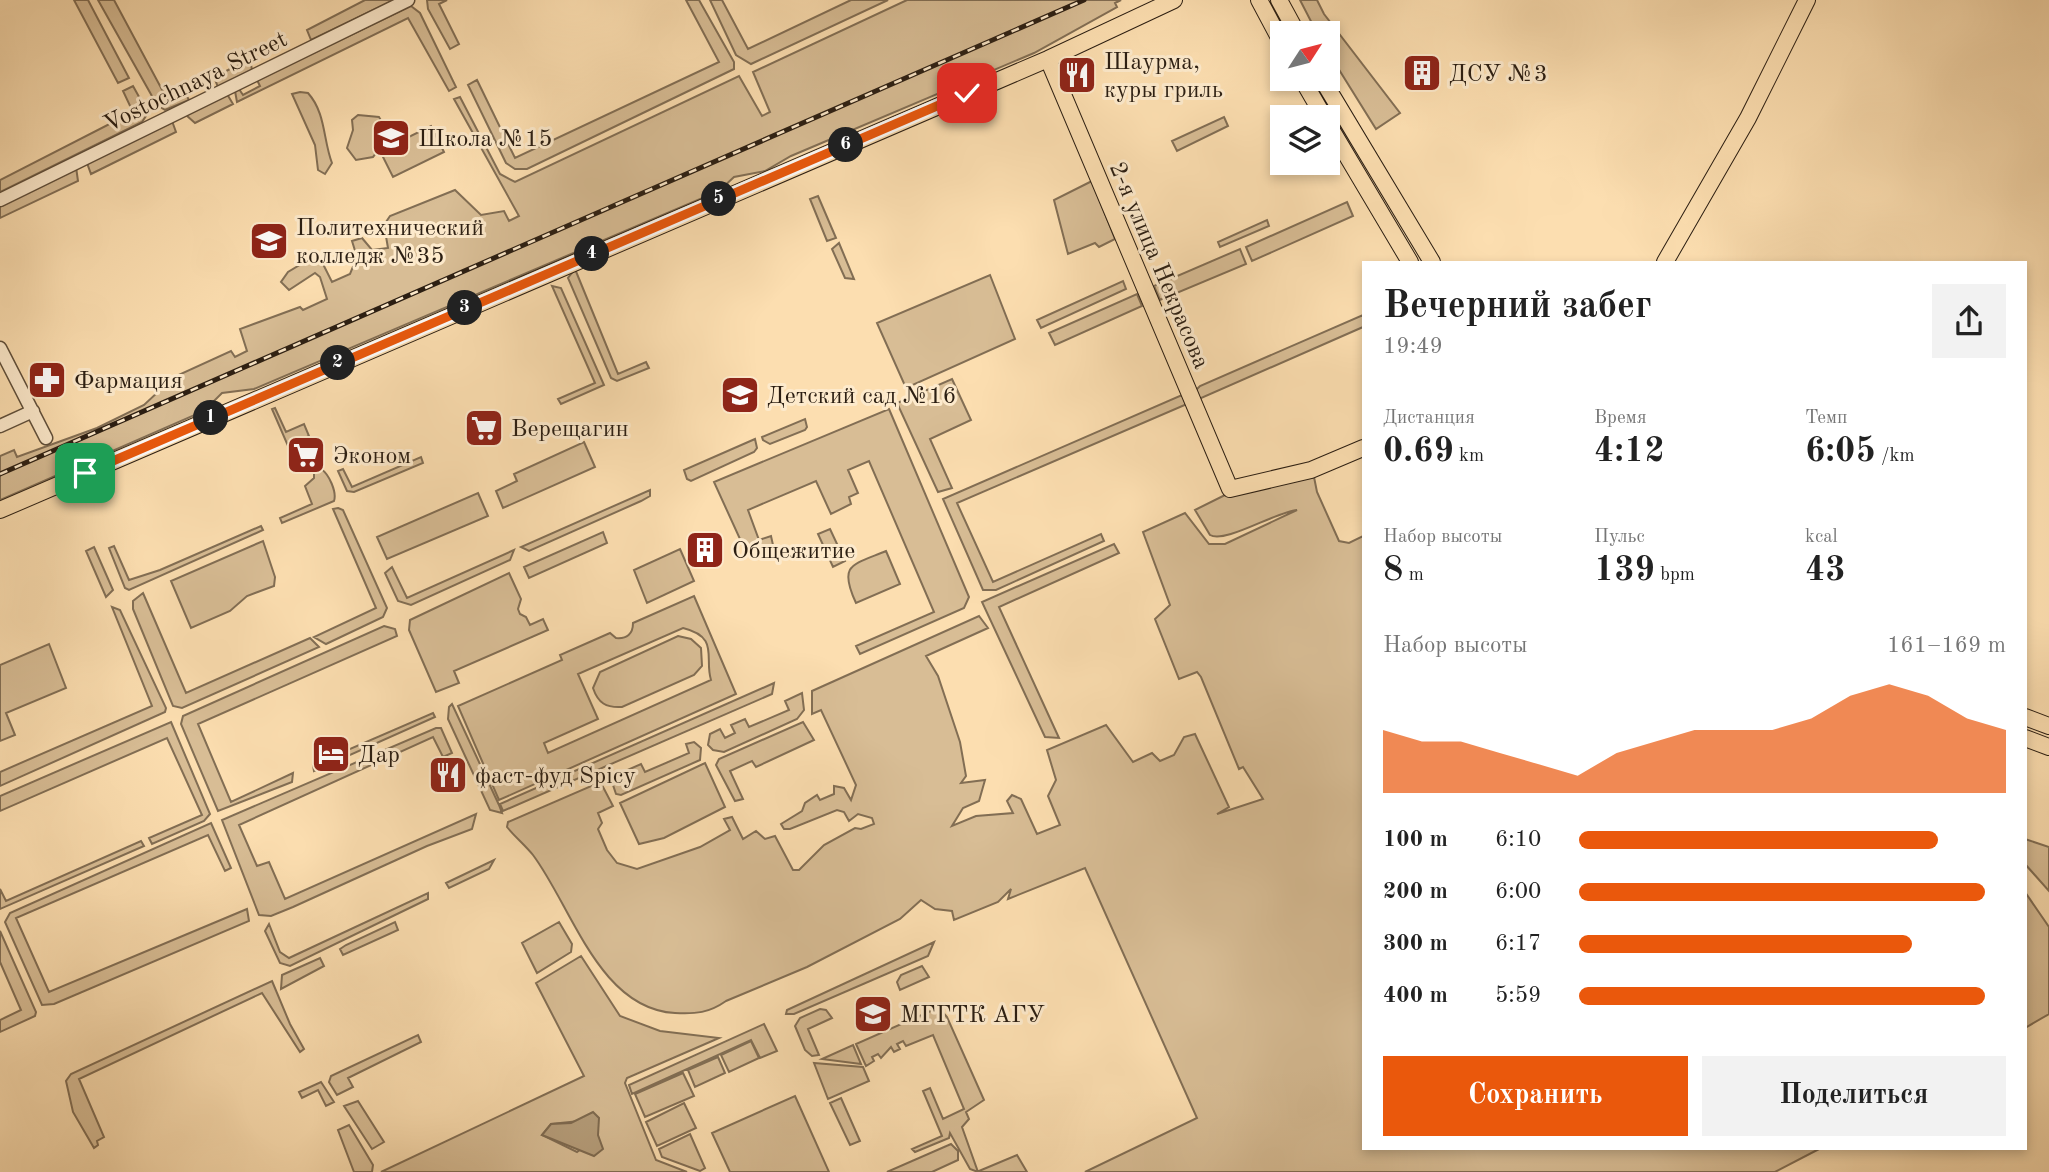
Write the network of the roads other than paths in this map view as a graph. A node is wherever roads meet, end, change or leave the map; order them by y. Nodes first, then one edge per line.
1 (408, 0) edge
2 (1174, 0) edge
3 (1259, 0) edge
4 (1279, 0) edge
5 (1807, 0) edge
6 (1270, 21) edge
7 (1290, 21) edge
8 (1048, 59) junction
9 (1329, 91) edge
10 (1340, 144) edge
11 (0, 200) edge
12 (1409, 261) edge
13 (1431, 261) edge
14 (1666, 261) edge
15 (0, 348) edge
16 (33, 411) junction
17 (0, 426) edge
18 (46, 438) dead end
19 (1362, 448) edge
20 (0, 510) edge
21 (2027, 718) edge
22 (2049, 726) edge
23 (2027, 739) edge
24 (2049, 747) edge

1 - 11 street, Vostochnaya Street
2 - 8 main road
3 - 6 main road
4 - 7 main road
5 - 14 main road
8 - 19 main road, 2-я улица Некрасова
8 - 20 main road
9 - 13 main road
10 - 12 main road
15 - 16 street
16 - 17 street
16 - 18 street
21 - 22 main road
23 - 24 main road

